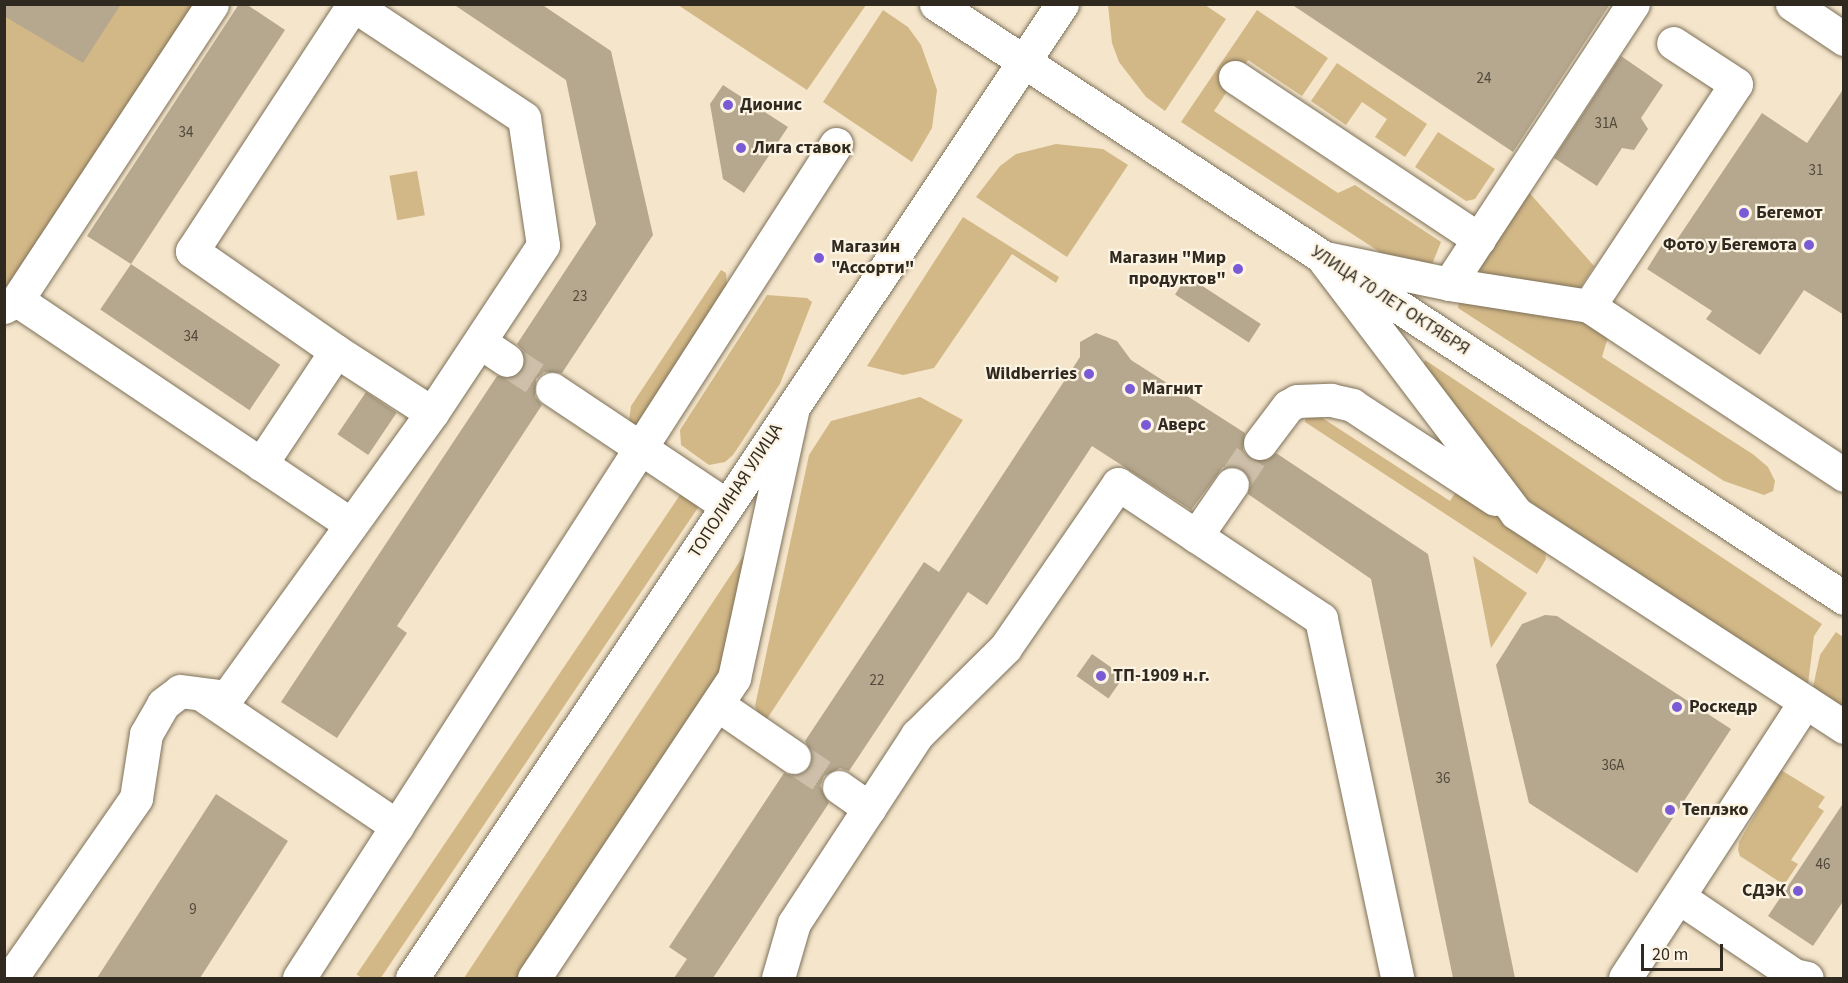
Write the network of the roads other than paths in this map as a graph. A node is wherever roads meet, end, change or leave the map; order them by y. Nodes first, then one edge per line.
1 (212, 4) edge
2 (936, 4) edge
3 (1062, 4) edge
4 (1634, 4) edge
5 (1792, 4) edge
6 (353, 5) edge
7 (1844, 39) edge
8 (1673, 43) dead end
9 (1024, 62) junction
10 (1235, 77) dead end
11 (836, 144) dead end
12 (1479, 239) junction
13 (1323, 257) junction
14 (1449, 284) junction
15 (10, 303) edge
16 (1589, 306) junction
17 (480, 342) junction
18 (336, 351) junction
19 (507, 360) tunnel mouth
20 (552, 389) tunnel mouth
21 (794, 401) junction
22 (432, 413) junction
23 (1260, 443) tunnel mouth
24 (640, 448) junction
25 (261, 464) junction
26 (1843, 473) edge
27 (1232, 484) tunnel mouth
28 (726, 505) junction
29 (1516, 513) junction
30 (350, 524) junction
31 (1196, 536) junction
32 (1844, 598) edge
33 (204, 696) junction
34 (1805, 702) junction
35 (718, 705) junction
36 (1844, 727) edge
37 (794, 757) tunnel mouth
38 (839, 787) tunnel mouth
39 (869, 808) junction
40 (397, 826) junction
41 (1680, 898) junction
42 (4, 978) edge
43 (299, 978) edge
44 (412, 978) edge
45 (534, 978) edge
46 (778, 978) edge
47 (1397, 978) edge
48 (1625, 978) edge
49 (1807, 978) edge

1 - 15 main road
2 - 9 main road, УЛИЦА 70 ЛЕТ ОКТЯБРЯ
3 - 9 main road, ТОПОЛИНАЯ УЛИЦА
4 - 12 main road
5 - 7 main road
6 - 17 main road
6 - 18 main road
8 - 16 main road
9 - 13 main road, УЛИЦА 70 ЛЕТ ОКТЯБРЯ
9 - 21 main road, ТОПОЛИНАЯ УЛИЦА
10 - 12 main road
11 - 24 main road
12 - 14 main road
13 - 14 main road
13 - 29 main road
13 - 32 main road, УЛИЦА 70 ЛЕТ ОКТЯБРЯ
14 - 16 main road
15 - 25 main road
16 - 26 main road
17 - 19 main road
17 - 22 main road
18 - 22 main road
18 - 25 main road
20 - 24 main road
21 - 28 main road, ТОПОЛИНАЯ УЛИЦА
21 - 35 main road
22 - 30 main road
23 - 29 main road
24 - 28 main road
24 - 40 main road
25 - 30 main road
27 - 31 main road
28 - 44 main road, ТОПОЛИНАЯ УЛИЦА
29 - 34 main road
30 - 33 main road
31 - 39 main road
31 - 47 main road
33 - 40 main road
33 - 42 main road
34 - 36 main road
34 - 41 main road
35 - 37 main road
35 - 45 main road
38 - 39 main road
39 - 46 main road
40 - 43 main road
41 - 48 main road
41 - 49 main road

